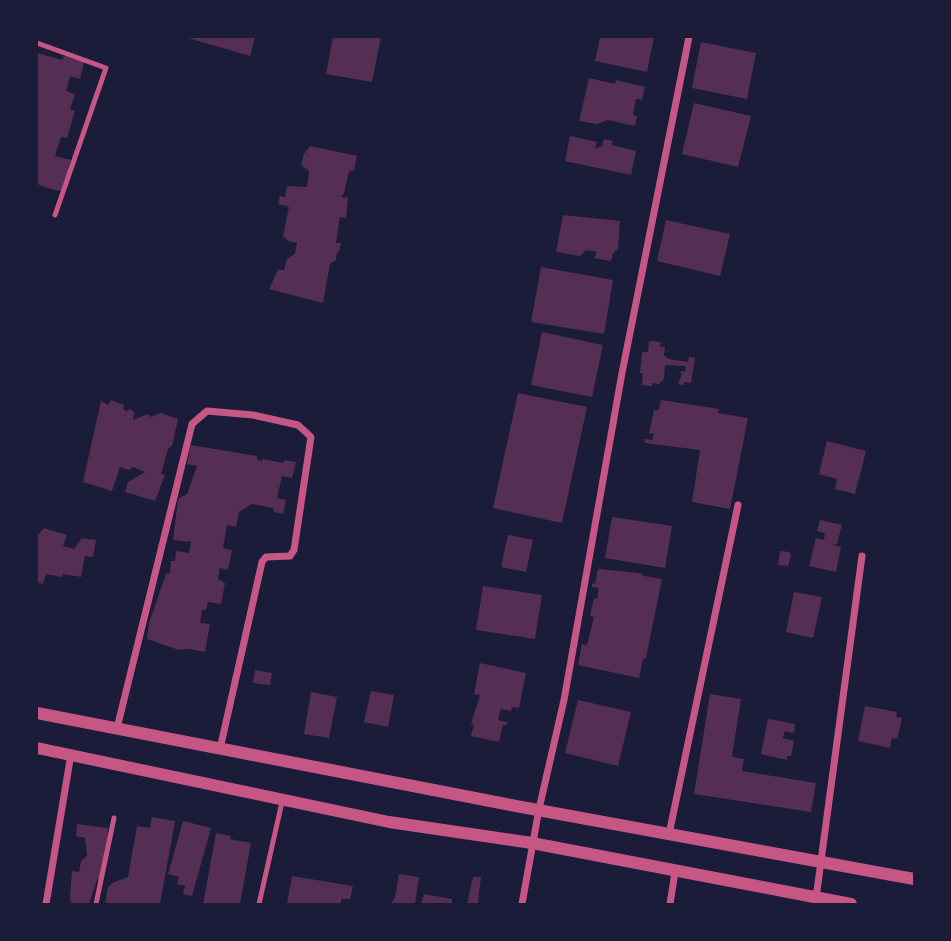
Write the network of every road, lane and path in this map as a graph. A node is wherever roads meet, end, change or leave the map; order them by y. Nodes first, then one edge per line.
1 (689, 37) edge
2 (37, 43) edge
3 (55, 215) dead end
4 (738, 505) dead end
5 (862, 556) dead end
6 (37, 713) edge
7 (117, 728) junction
8 (37, 748) edge
9 (220, 748) junction
10 (71, 754) junction
11 (282, 801) junction
12 (539, 809) junction
13 (114, 818) dead end
14 (669, 834) junction
15 (532, 843) junction
16 (821, 862) junction
17 (675, 872) junction
18 (914, 879) edge
19 (816, 898) junction
20 (793, 900) edge
21 (46, 904) edge
22 (96, 904) edge
23 (259, 904) edge
24 (523, 904) edge
25 (670, 904) edge
26 (851, 904) edge

1 - 12 street
2 - 3 lane
4 - 14 street
5 - 16 street
6 - 7 street
7 - 9 street
7 - 9 street
8 - 10 street
9 - 12 street
10 - 11 street
10 - 21 street
11 - 15 street
11 - 23 lane
12 - 14 street
12 - 15 street
13 - 22 lane
14 - 16 street
15 - 17 street
15 - 24 street
16 - 18 street
16 - 19 street
17 - 20 street
17 - 25 street
19 - 20 street
19 - 26 street

